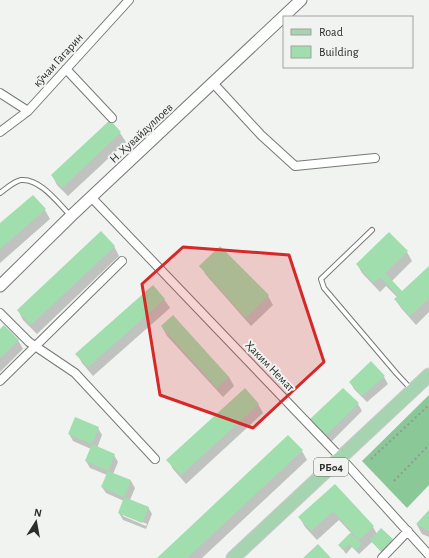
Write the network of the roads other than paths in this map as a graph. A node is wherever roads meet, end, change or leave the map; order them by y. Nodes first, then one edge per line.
1 (129, 0) edge
2 (301, 0) edge
3 (284, 16) edge
4 (283, 17) edge
5 (66, 69) junction
6 (213, 83) junction
7 (0, 93) edge
8 (28, 111) junction
9 (112, 118) dead end
10 (0, 132) edge
11 (375, 158) dead end
12 (0, 193) edge
13 (91, 197) junction
14 (70, 216) junction
15 (372, 230) dead end
16 (122, 261) dead end
17 (0, 286) edge
18 (0, 313) edge
19 (36, 346) junction
20 (429, 375) edge
21 (0, 381) edge
22 (412, 390) junction
23 (341, 458) junction
24 (155, 459) dead end
25 (408, 531) junction
26 (429, 555) edge
27 (233, 558) edge
28 (382, 558) edge

1 - 5 street, кӯчаи Гагарин
2 - 3 street, Н. Ҳувайдуллоев
4 - 6 street, Н. Ҳувайдуллоев
5 - 8 street, кӯчаи Гагарин
5 - 9 street
6 - 11 street
6 - 13 street, Н. Ҳувайдуллоев
7 - 8 street
8 - 10 street, кӯчаи Гагарин
12 - 14 lane
13 - 14 street, Н. Ҳувайдуллоев
13 - 23 street, Ҳаким Немат
14 - 17 street, Н. Ҳувайдуллоев
15 - 22 lane
16 - 19 street
18 - 19 street
19 - 21 street
19 - 24 street
20 - 22 main road, РБ04
22 - 23 main road, РБ04
23 - 25 street, Ҳаким Немат
23 - 27 main road, РБ04
25 - 26 street, Ҳаким Немат
25 - 28 street

